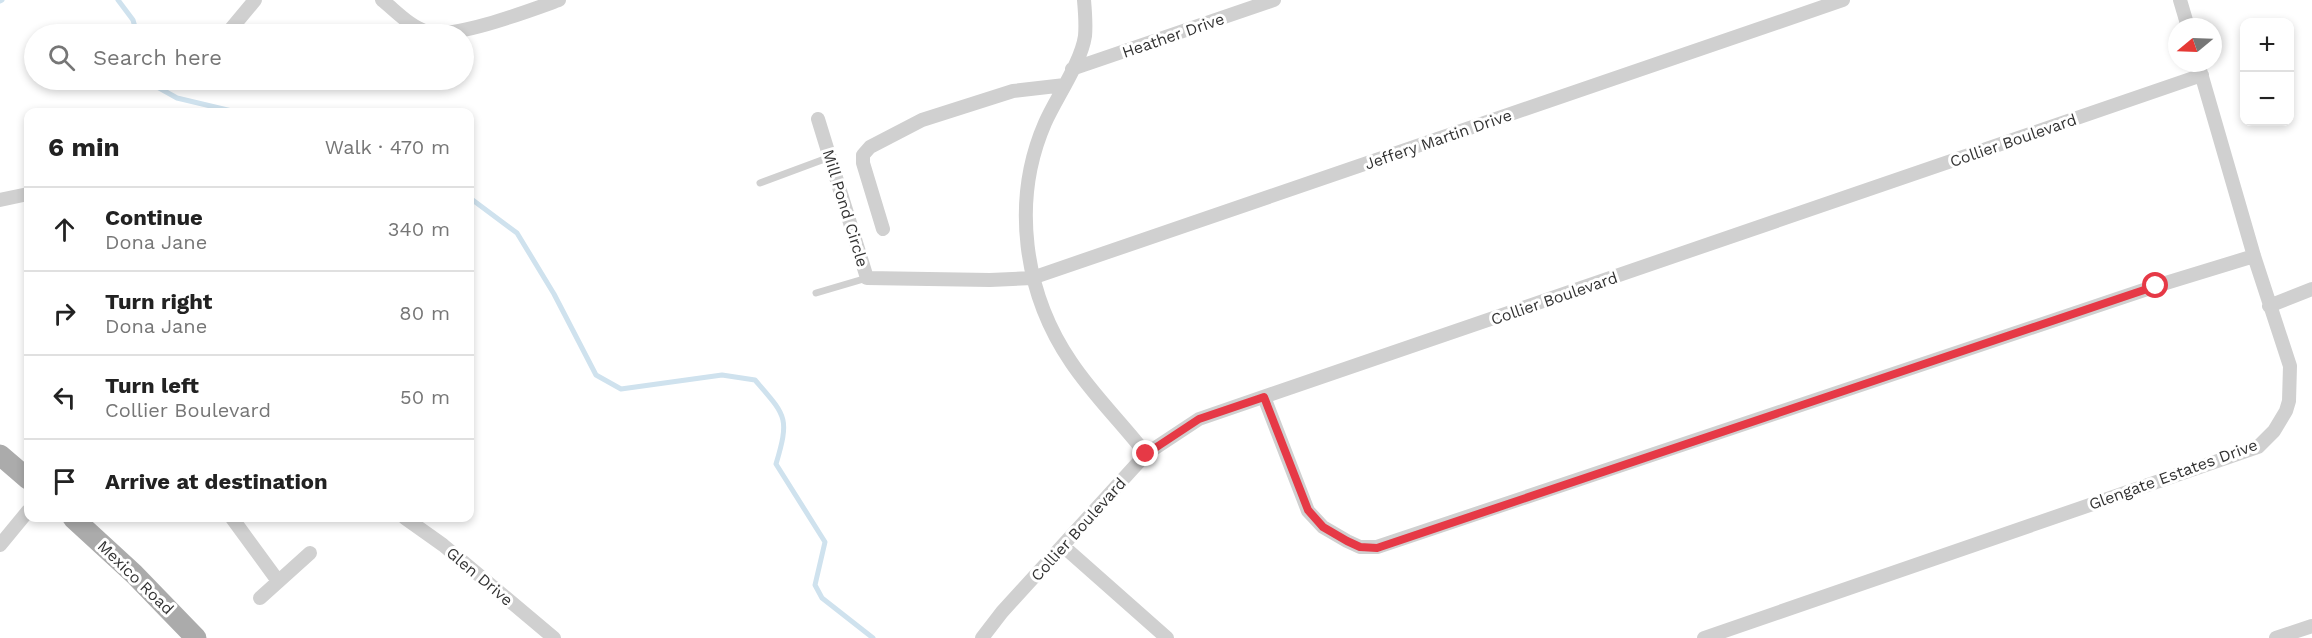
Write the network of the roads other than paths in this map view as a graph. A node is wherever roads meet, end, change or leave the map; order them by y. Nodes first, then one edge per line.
1 (255, 0) edge
2 (382, 0) edge
3 (560, 0) edge
4 (1084, 0) edge
5 (1274, 0) edge
6 (1843, 0) edge
7 (2180, 0) edge
8 (2185, 18) edge
9 (235, 24) edge
10 (415, 24) edge
11 (474, 26) edge
12 (1072, 69) junction
13 (2191, 72) edge
14 (2201, 72) edge
15 (1065, 85) junction
16 (818, 119) dead end
17 (830, 157) junction
18 (760, 183) dead end
19 (24, 195) edge
20 (0, 200) edge
21 (883, 228) dead end
22 (2253, 256) junction
23 (867, 278) junction
24 (1032, 278) junction
25 (2312, 289) edge
26 (816, 293) dead end
27 (2269, 306) junction
28 (1264, 397) junction
29 (1146, 454) junction
30 (0, 455) edge
31 (24, 476) edge
32 (24, 516) edge
33 (77, 522) edge
34 (235, 522) edge
35 (411, 522) edge
36 (0, 545) edge
37 (1063, 546) junction
38 (310, 553) dead end
39 (278, 581) junction
40 (260, 598) dead end
41 (2312, 626) edge
42 (196, 638) edge
43 (554, 638) edge
44 (982, 638) edge
45 (1167, 638) edge
46 (1704, 638) edge
47 (2276, 638) edge

1 - 9 street
2 - 10 street
3 - 11 street
4 - 12 street
5 - 12 street, Heather Drive
6 - 24 street, Jeffery Martin Drive
7 - 8 street
12 - 15 street
13 - 28 street, Collier Boulevard
14 - 22 street, Glengate Estates Drive
15 - 21 street
15 - 24 street
16 - 17 street, Mill Pond Circle
17 - 18 lane
17 - 23 street, Mill Pond Circle
19 - 20 street
22 - 27 street, Glengate Estates Drive
22 - 28 street
23 - 24 street, Mill Pond Circle
23 - 26 lane
24 - 29 street
25 - 27 street
27 - 46 street, Glengate Estates Drive
28 - 29 street, Collier Boulevard
29 - 37 street, Collier Boulevard
30 - 31 main road
32 - 36 street
33 - 42 main road, Mexico Road
34 - 39 street
35 - 43 street, Glen Drive
37 - 44 street, Collier Boulevard
37 - 45 street
38 - 39 street
39 - 40 street
41 - 47 street

